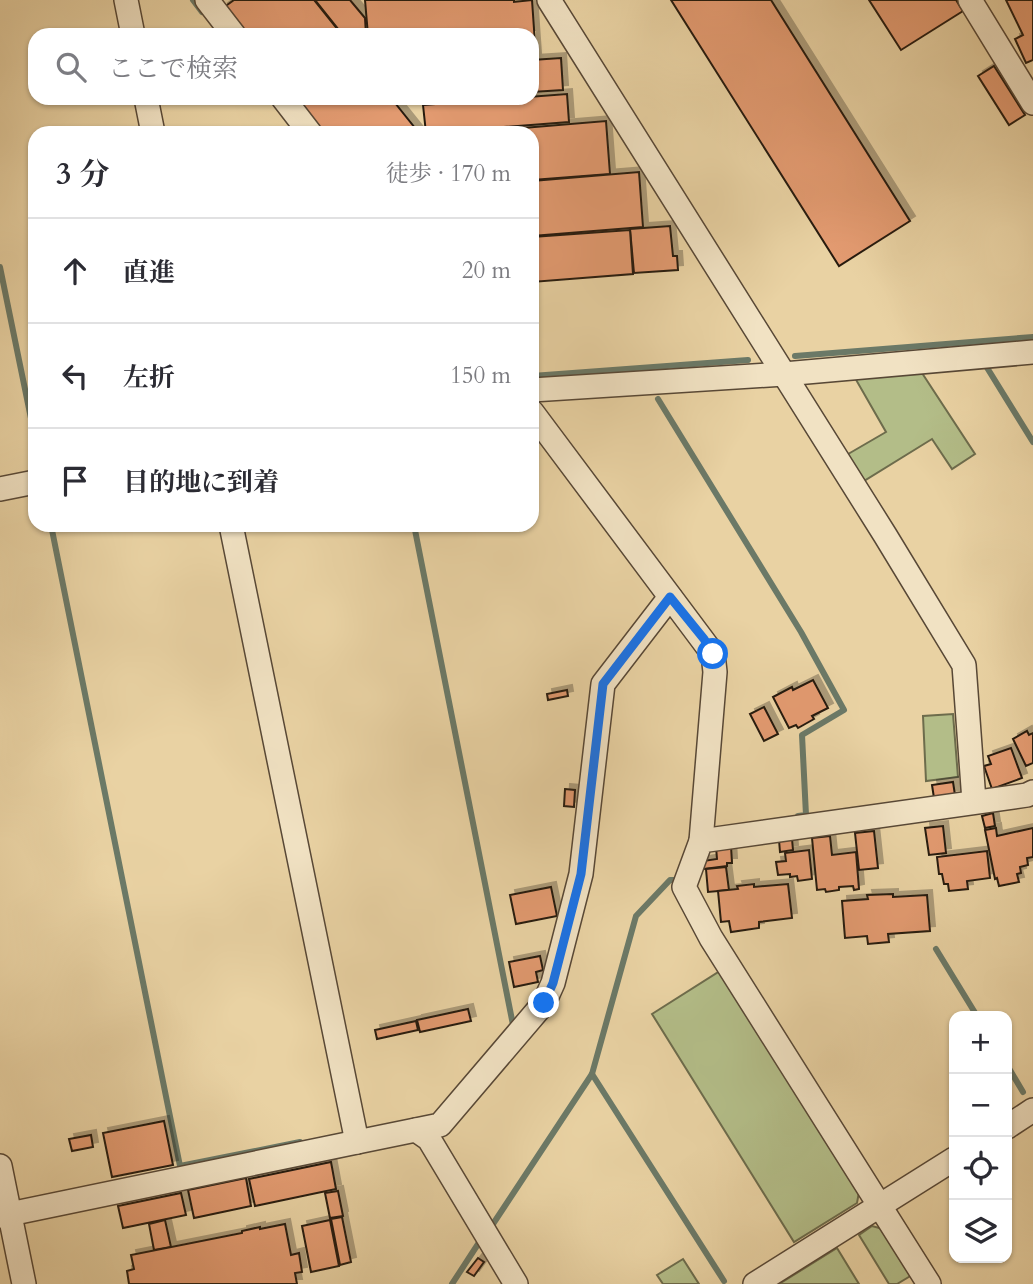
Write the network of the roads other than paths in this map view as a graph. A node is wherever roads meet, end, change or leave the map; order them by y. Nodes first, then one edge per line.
1 (126, 0) edge
2 (207, 0) edge
3 (549, 0) edge
4 (970, 0) edge
5 (132, 28) edge
6 (229, 28) edge
7 (1033, 103) edge
8 (147, 105) edge
9 (288, 105) edge
10 (152, 126) edge
11 (305, 126) edge
12 (1033, 352) edge
13 (784, 374) junction
14 (539, 390) edge
15 (539, 421) edge
16 (28, 483) edge
17 (0, 489) edge
18 (232, 532) edge
19 (670, 597) junction
20 (1031, 798) edge
21 (974, 801) junction
22 (701, 841) junction
23 (1033, 1110) edge
24 (1012, 1124) edge
25 (416, 1130) junction
26 (357, 1142) junction
27 (949, 1163) edge
28 (0, 1166) edge
29 (879, 1206) junction
30 (5, 1215) edge
31 (24, 1284) edge
32 (516, 1284) edge
33 (755, 1284) edge
34 (929, 1284) edge

1 - 5 street
2 - 6 street
3 - 13 street
4 - 7 street
8 - 10 street
9 - 11 street
12 - 13 street
13 - 14 street
13 - 21 street
15 - 19 street
16 - 17 street
18 - 26 street
19 - 22 street
19 - 25 street
20 - 21 street
21 - 22 street
22 - 29 street
23 - 24 street
25 - 26 street
25 - 32 street
26 - 30 street
27 - 29 street
28 - 30 street
29 - 33 street
29 - 34 street
30 - 31 street

